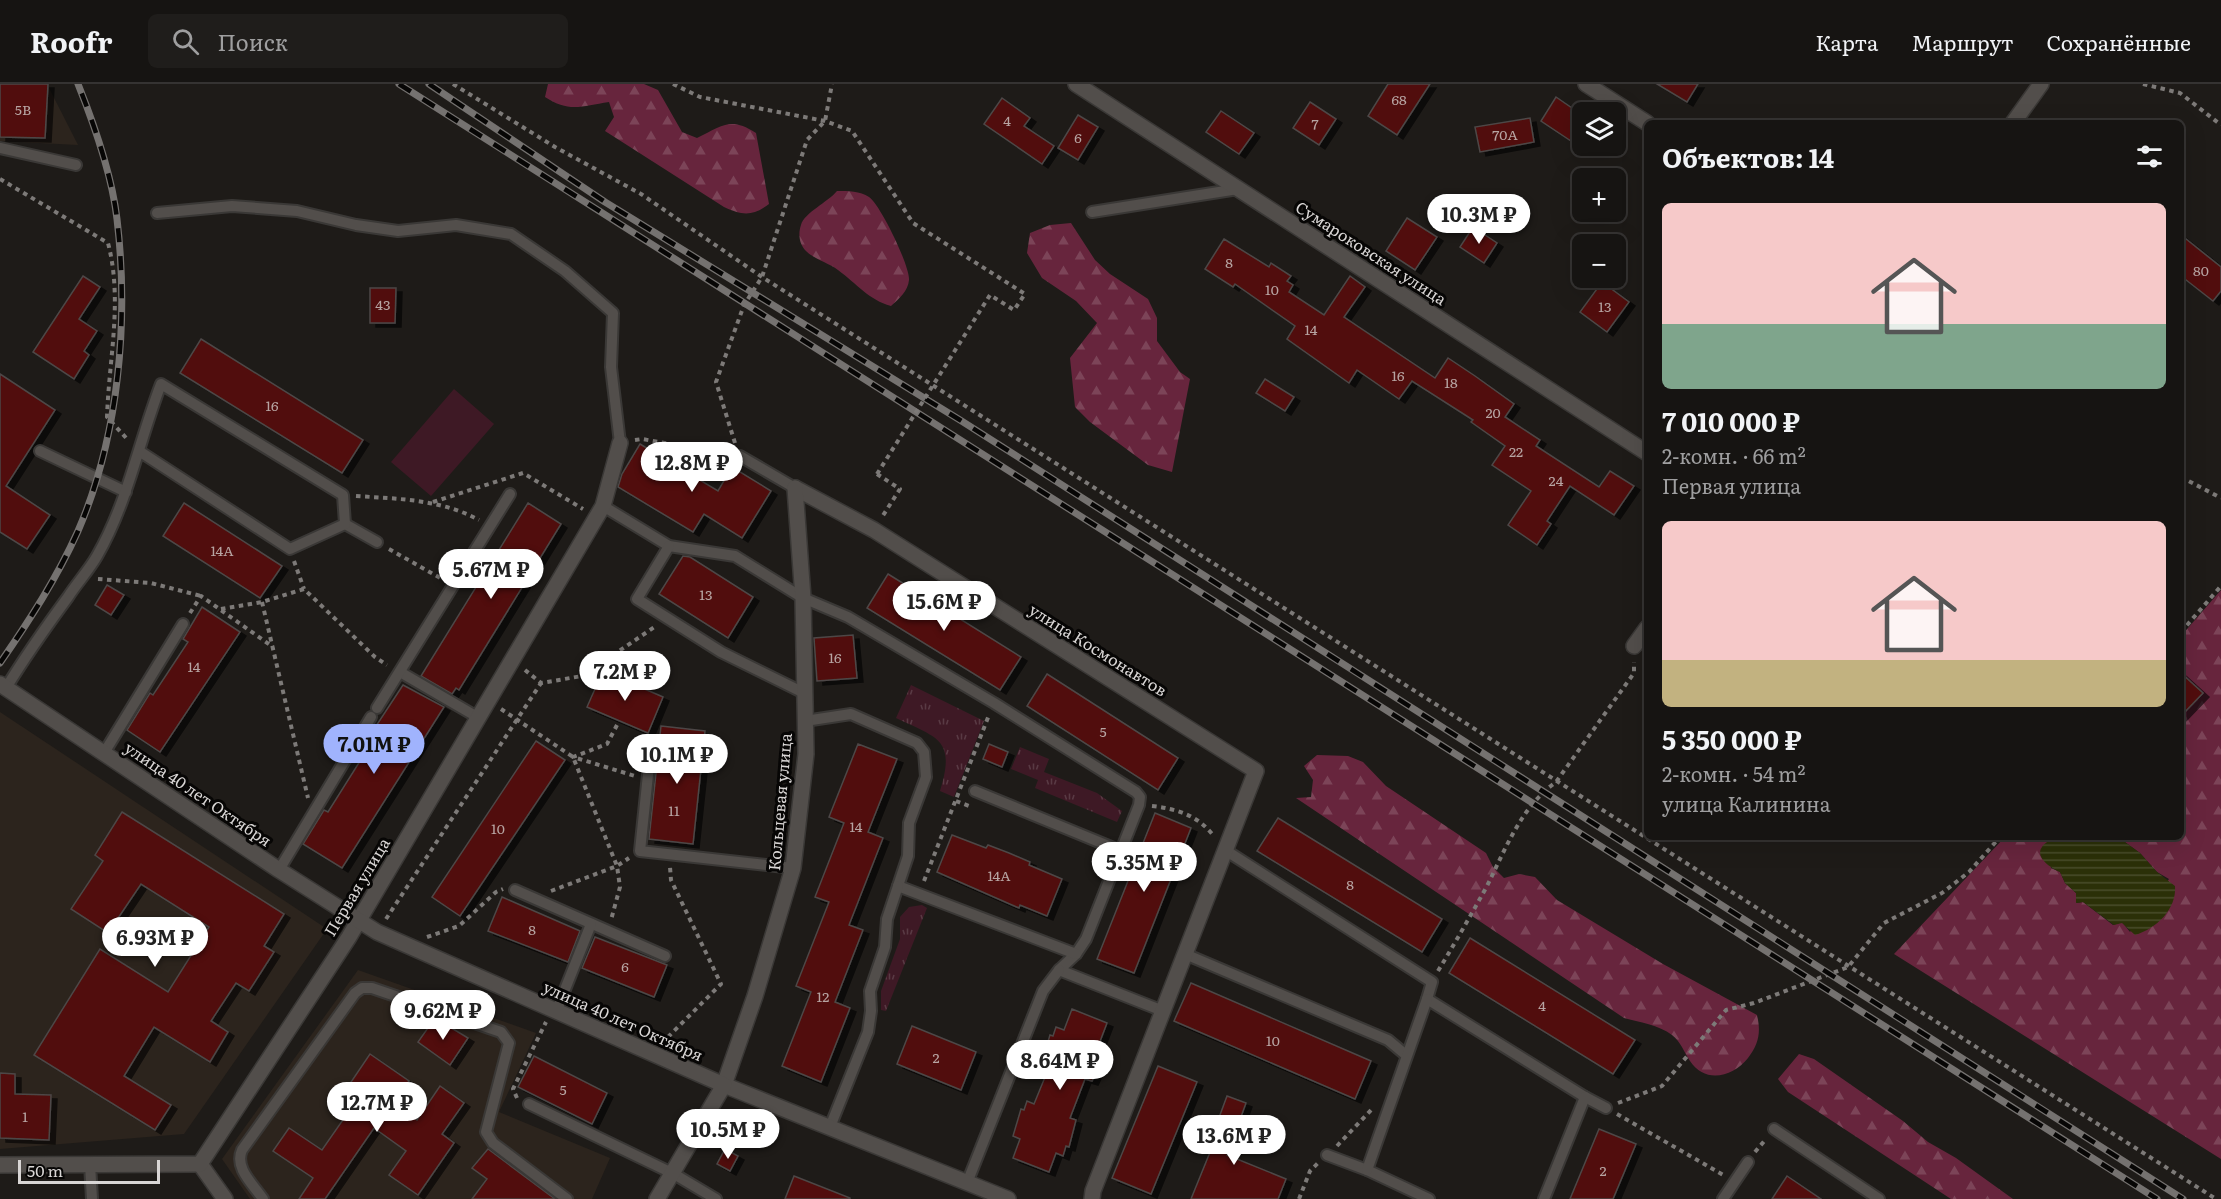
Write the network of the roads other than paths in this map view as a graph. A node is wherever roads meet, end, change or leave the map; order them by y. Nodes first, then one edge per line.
1 (1076, 84) edge
2 (1586, 84) edge
3 (2041, 84) edge
4 (2015, 120) edge
5 (1644, 121) edge
6 (0, 148) edge
7 (76, 165) dead end
8 (1239, 189) junction
9 (1092, 212) dead end
10 (157, 213) dead end
11 (620, 443) joint
12 (40, 451) dead end
13 (139, 451) junction
14 (1644, 451) edge
15 (740, 456) road end
16 (795, 488) junction
17 (126, 492) junction
18 (510, 494) dead end
19 (603, 506) junction
20 (345, 524) junction
21 (377, 542) road end
22 (669, 546) junction
23 (803, 598) junction
24 (183, 624) road end
25 (1644, 632) edge
26 (1634, 646) road end
27 (400, 672) junction
28 (3, 686) edge
29 (804, 693) junction
30 (479, 718) junction
31 (805, 721) junction
32 (651, 746) dead end
33 (104, 753) junction
34 (975, 792) dead end
35 (1225, 850) junction
36 (1121, 851) junction
37 (793, 868) junction
38 (279, 870) junction
39 (898, 885) junction
40 (515, 890) road end
41 (358, 921) junction
42 (591, 924) junction
43 (1076, 954) junction
44 (1185, 954) junction
45 (665, 956) dead end
46 (1059, 970) junction
47 (1427, 999) junction
48 (553, 1011) junction
49 (1163, 1011) junction
50 (1407, 1054) junction
51 (724, 1085) junction
52 (1585, 1097) junction
53 (529, 1104) road end
54 (1606, 1108) road end
55 (830, 1127) junction
56 (1774, 1129) road end
57 (1327, 1155) road end
58 (1748, 1162) road end
59 (90, 1164) junction
60 (200, 1164) junction
61 (0, 1165) edge
62 (1367, 1170) junction
63 (674, 1174) junction
64 (968, 1183) junction
65 (92, 1199) edge
66 (225, 1199) edge
67 (263, 1199) edge
68 (567, 1199) edge
69 (657, 1199) edge
70 (716, 1199) edge
71 (1008, 1199) edge
72 (1092, 1199) edge
73 (1429, 1199) edge
74 (1544, 1199) edge
75 (1723, 1199) edge
76 (1880, 1199) edge

1 - 8 street, Сумароковская улица
2 - 5 street
3 - 4 street
6 - 7 lane
8 - 9 lane
8 - 14 street, Сумароковская улица
10 - 11 lane
11 - 19 street, Первая улица
12 - 17 lane
13 - 17 lane
13 - 20 lane
13 - 20 lane
15 - 16 lane
16 - 23 street, Кольцевая улица
16 - 35 street, улица Космонавтов
17 - 28 lane
18 - 27 lane
19 - 22 lane
19 - 30 street, Первая улица
20 - 21 lane
22 - 23 lane
22 - 29 lane
23 - 29 street, Кольцевая улица
23 - 36 lane
24 - 33 lane
25 - 26 street
27 - 30 lane
27 - 38 lane
28 - 33 street, улица 40 лет Октября
29 - 31 street, Кольцевая улица
30 - 41 street, Первая улица
31 - 37 street, Кольцевая улица
31 - 39 lane
32 - 37 lane
33 - 38 street, улица 40 лет Октября
34 - 36 lane
35 - 44 street
35 - 47 lane
36 - 43 lane
37 - 51 street, Кольцевая улица
38 - 41 street, улица 40 лет Октября
39 - 43 lane
39 - 55 lane
40 - 42 lane
41 - 48 street, улица 40 лет Октября
41 - 60 street, Первая улица
42 - 45 lane
42 - 48 lane
43 - 46 lane
44 - 49 street
44 - 50 lane
46 - 49 lane
46 - 64 lane
47 - 50 lane
47 - 52 lane
48 - 51 street, улица 40 лет Октября
49 - 72 street
50 - 62 lane
51 - 55 street, улица 40 лет Октября
51 - 63 street, Кольцевая улица
52 - 54 lane
52 - 74 lane
53 - 63 lane
55 - 64 street, улица 40 лет Октября
56 - 76 lane
57 - 62 lane
58 - 75 lane
59 - 60 street
59 - 61 street
59 - 65 lane
60 - 66 street
62 - 73 lane
63 - 69 street, Кольцевая улица
63 - 70 lane
64 - 71 street, улица 40 лет Октября
67 - 68 lane

